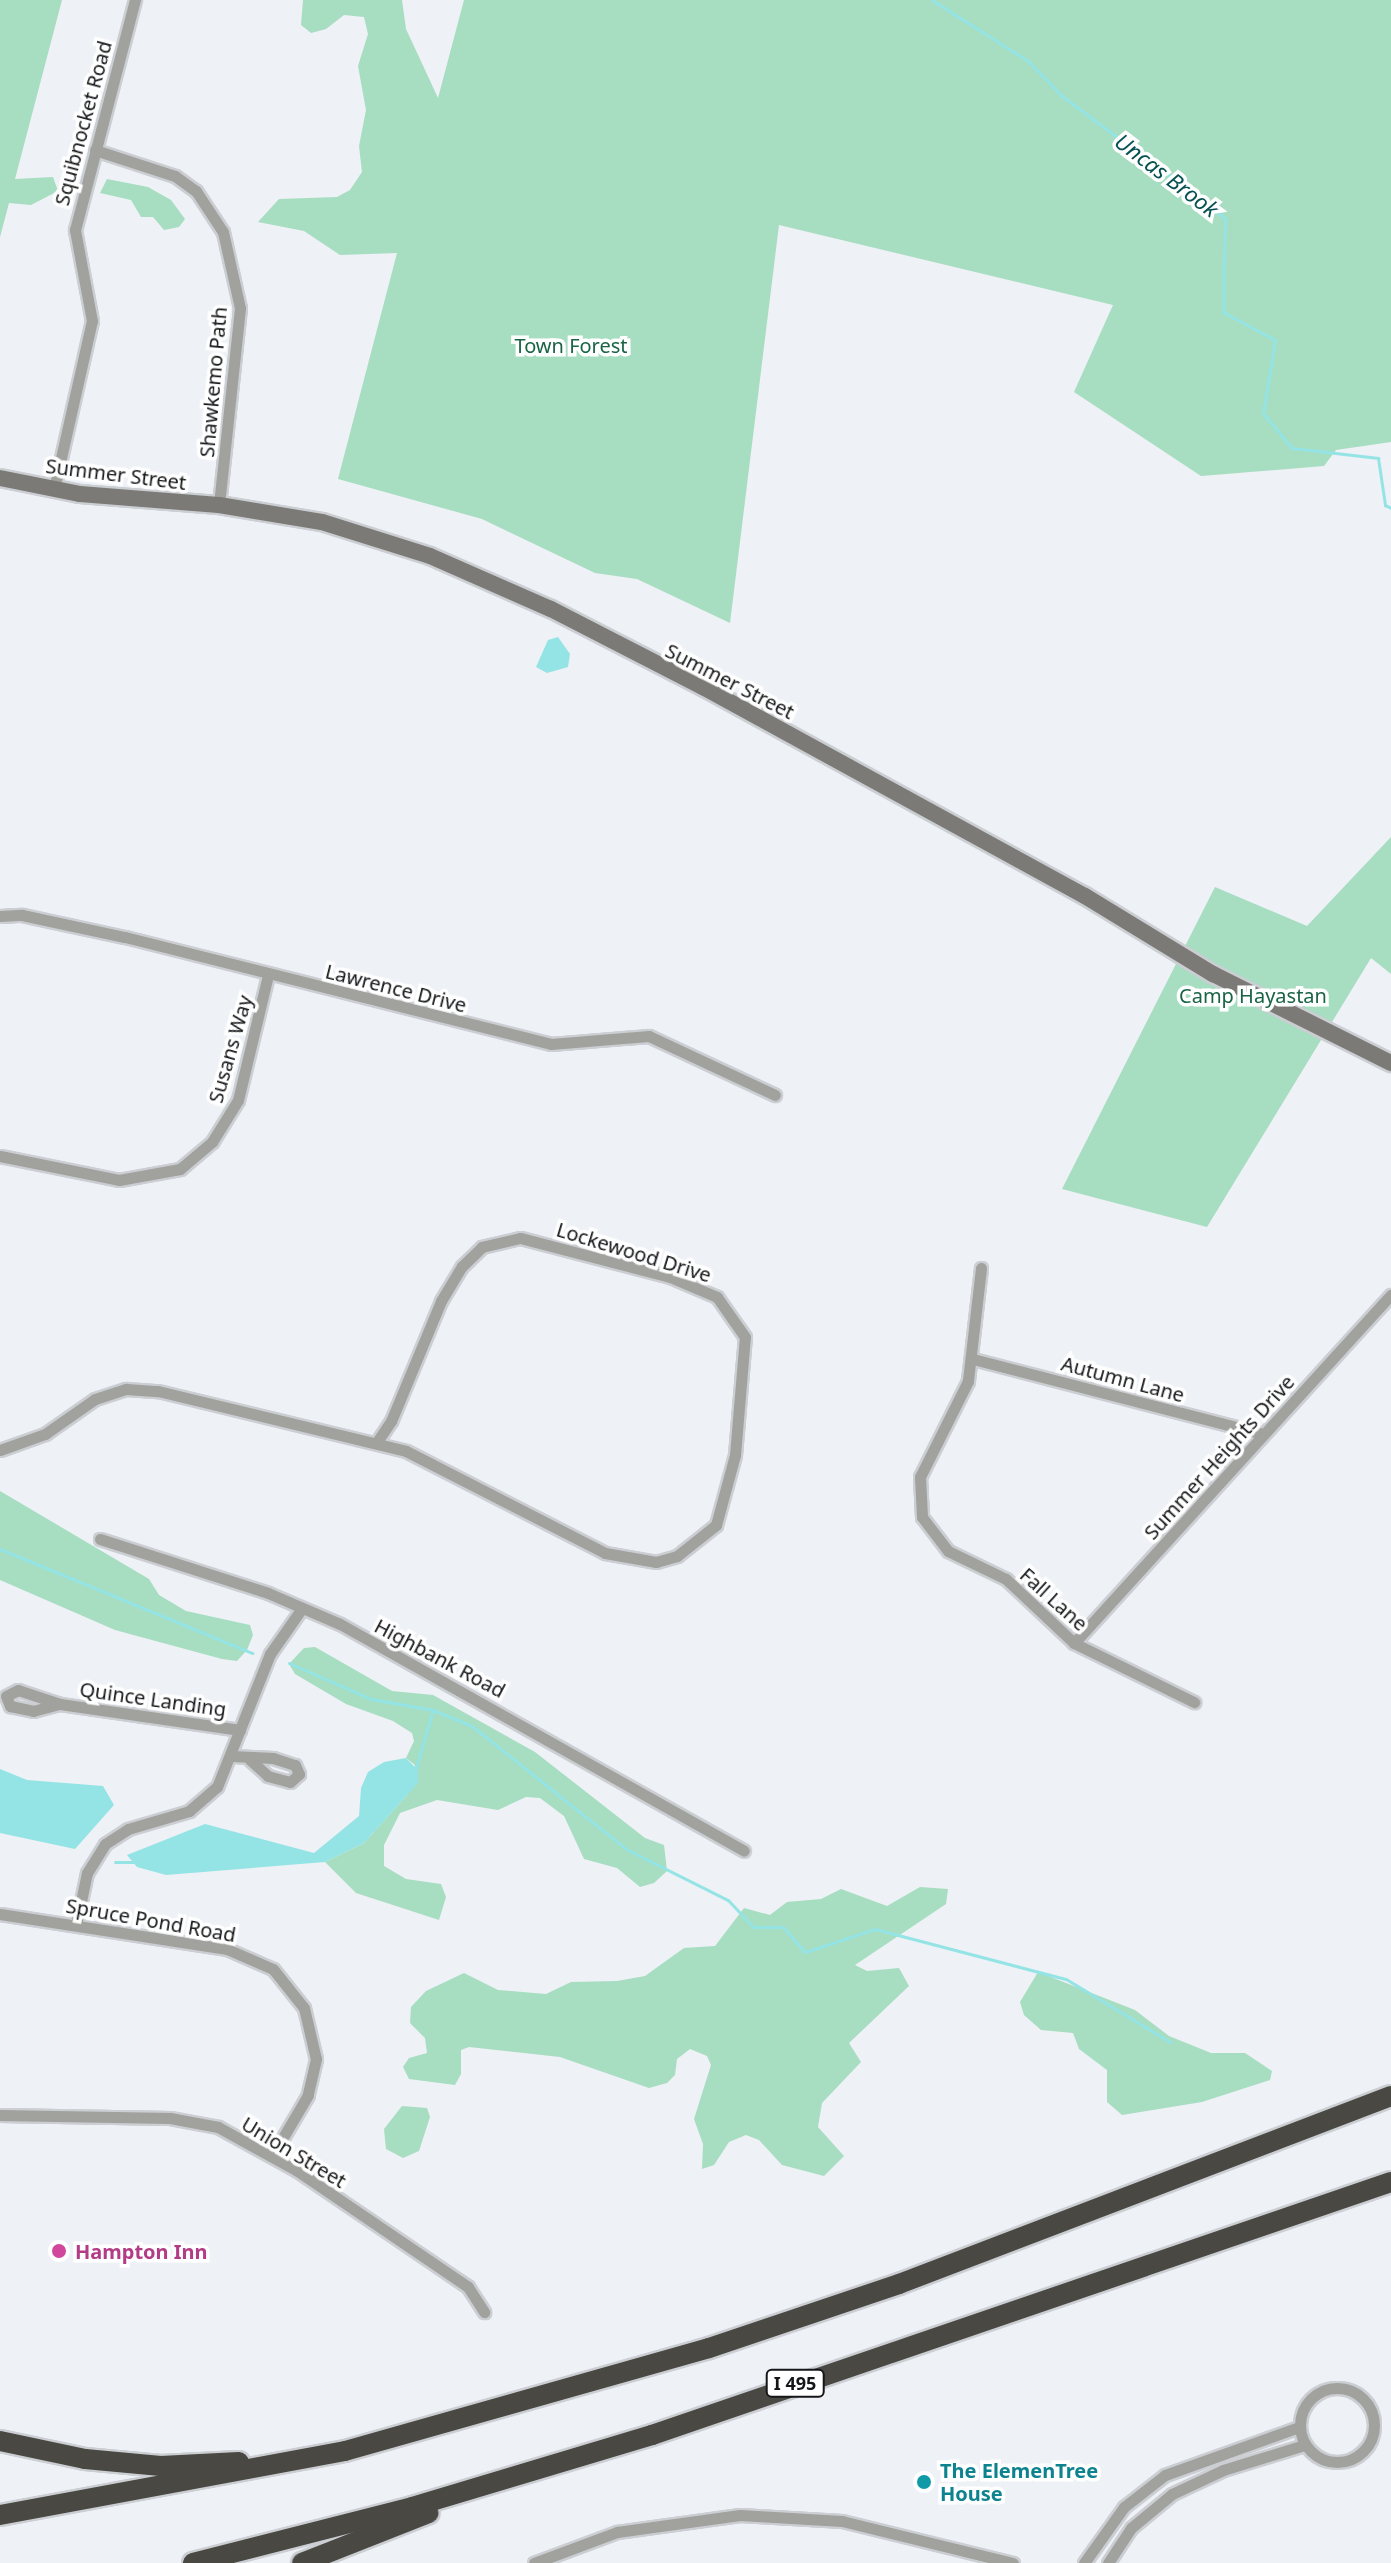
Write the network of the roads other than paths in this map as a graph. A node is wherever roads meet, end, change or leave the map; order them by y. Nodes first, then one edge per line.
1 (135, 0) edge
2 (95, 150) junction
3 (0, 478) edge
4 (54, 489) junction
5 (219, 505) junction
6 (0, 916) edge
7 (268, 975) junction
8 (1391, 1063) edge
9 (775, 1095) dead end
10 (0, 1156) edge
11 (981, 1268) dead end
12 (1391, 1295) edge
13 (973, 1359) junction
14 (1263, 1434) junction
15 (377, 1442) junction
16 (0, 1450) edge
17 (100, 1539) dead end
18 (300, 1611) junction
19 (1074, 1643) junction
20 (1194, 1702) dead end
21 (60, 1704) dead end
22 (240, 1730) junction
23 (232, 1756) junction
24 (250, 1760) dead end
25 (744, 1851) dead end
26 (0, 1914) edge
27 (76, 1925) junction
28 (1391, 2096) edge
29 (0, 2115) edge
30 (272, 2156) junction
31 (1391, 2182) edge
32 (484, 2312) dead end
33 (1299, 2427) junction
34 (0, 2441) edge
35 (385, 2441) junction
36 (1305, 2445) junction
37 (535, 2471) junction
38 (0, 2515) edge
39 (193, 2563) edge
40 (302, 2563) edge
41 (534, 2563) edge
42 (1013, 2563) edge
43 (1084, 2563) edge
44 (1108, 2563) edge

1 - 2 street, Squibnocket Road
2 - 4 street, Squibnocket Road
2 - 5 street, Shawkemo Path
3 - 4 main road, Summer Street
4 - 5 main road, Summer Street
5 - 8 main road, Summer Street
6 - 7 street, Lawrence Drive
7 - 9 street, Lawrence Drive
7 - 10 street, Susans Way
11 - 13 street, Fall Lane
12 - 14 street, Summer Heights Drive
13 - 14 street, Autumn Lane
13 - 19 street, Fall Lane
14 - 19 street, Summer Heights Drive
15 - 15 street, Lockewood Drive
15 - 16 street, Lockewood Drive
17 - 18 street, Highbank Road
18 - 22 street
18 - 25 street, Highbank Road
19 - 20 street, Fall Lane
21 - 22 street, Quince Landing
22 - 23 street
23 - 24 street
23 - 27 street
26 - 27 street, Spruce Pond Road
27 - 30 street, Spruce Pond Road
28 - 35 highway
29 - 30 street, Union Street
30 - 32 street, Union Street
31 - 37 highway, I 495
33 - 36 street
33 - 36 street
33 - 43 street
34 - 35 highway
35 - 38 highway
36 - 44 street
37 - 39 highway, I 495
37 - 40 highway
41 - 42 street

